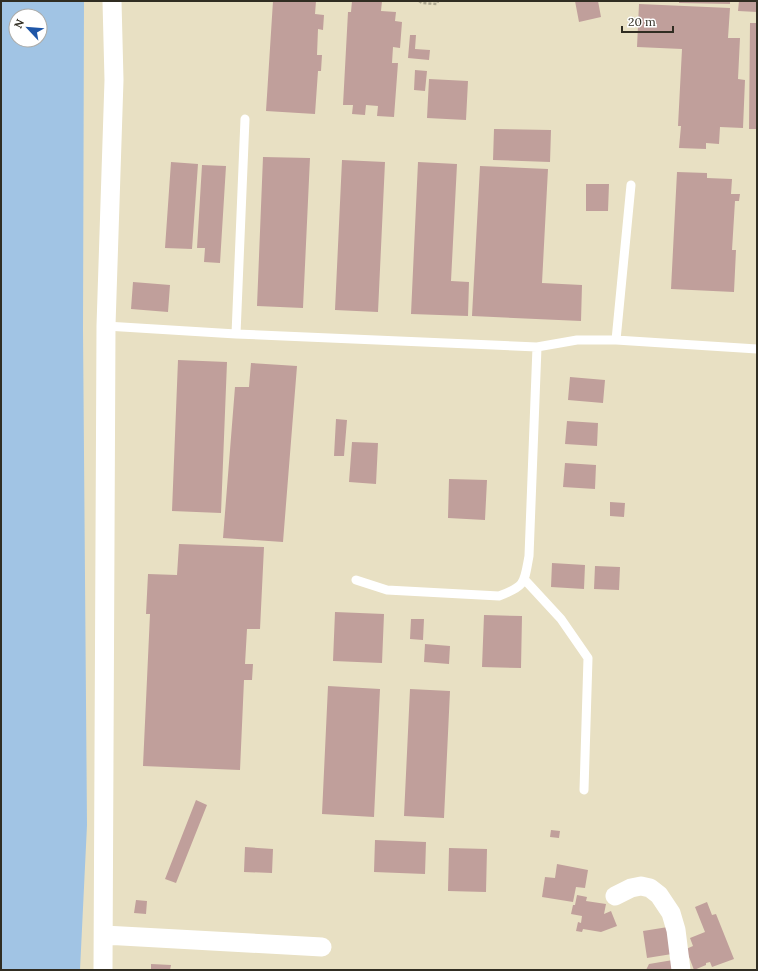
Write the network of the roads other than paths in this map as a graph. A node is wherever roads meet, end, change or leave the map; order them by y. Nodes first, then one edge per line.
1 (112, 1) edge
2 (245, 119) dead end
3 (631, 185) dead end
4 (106, 326) junction
5 (236, 334) junction
6 (616, 340) junction
7 (537, 347) junction
8 (757, 349) edge
9 (356, 580) dead end
10 (525, 580) junction
11 (584, 790) dead end
12 (615, 896) dead end
13 (104, 935) junction
14 (322, 947) dead end
15 (103, 970) edge
16 (681, 970) edge

1 - 4 street
2 - 5 lane
3 - 6 lane
4 - 5 lane
4 - 13 street
5 - 7 lane
6 - 7 lane
6 - 8 lane
7 - 10 lane
9 - 10 lane
10 - 11 lane
12 - 16 street
13 - 14 street
13 - 15 street

